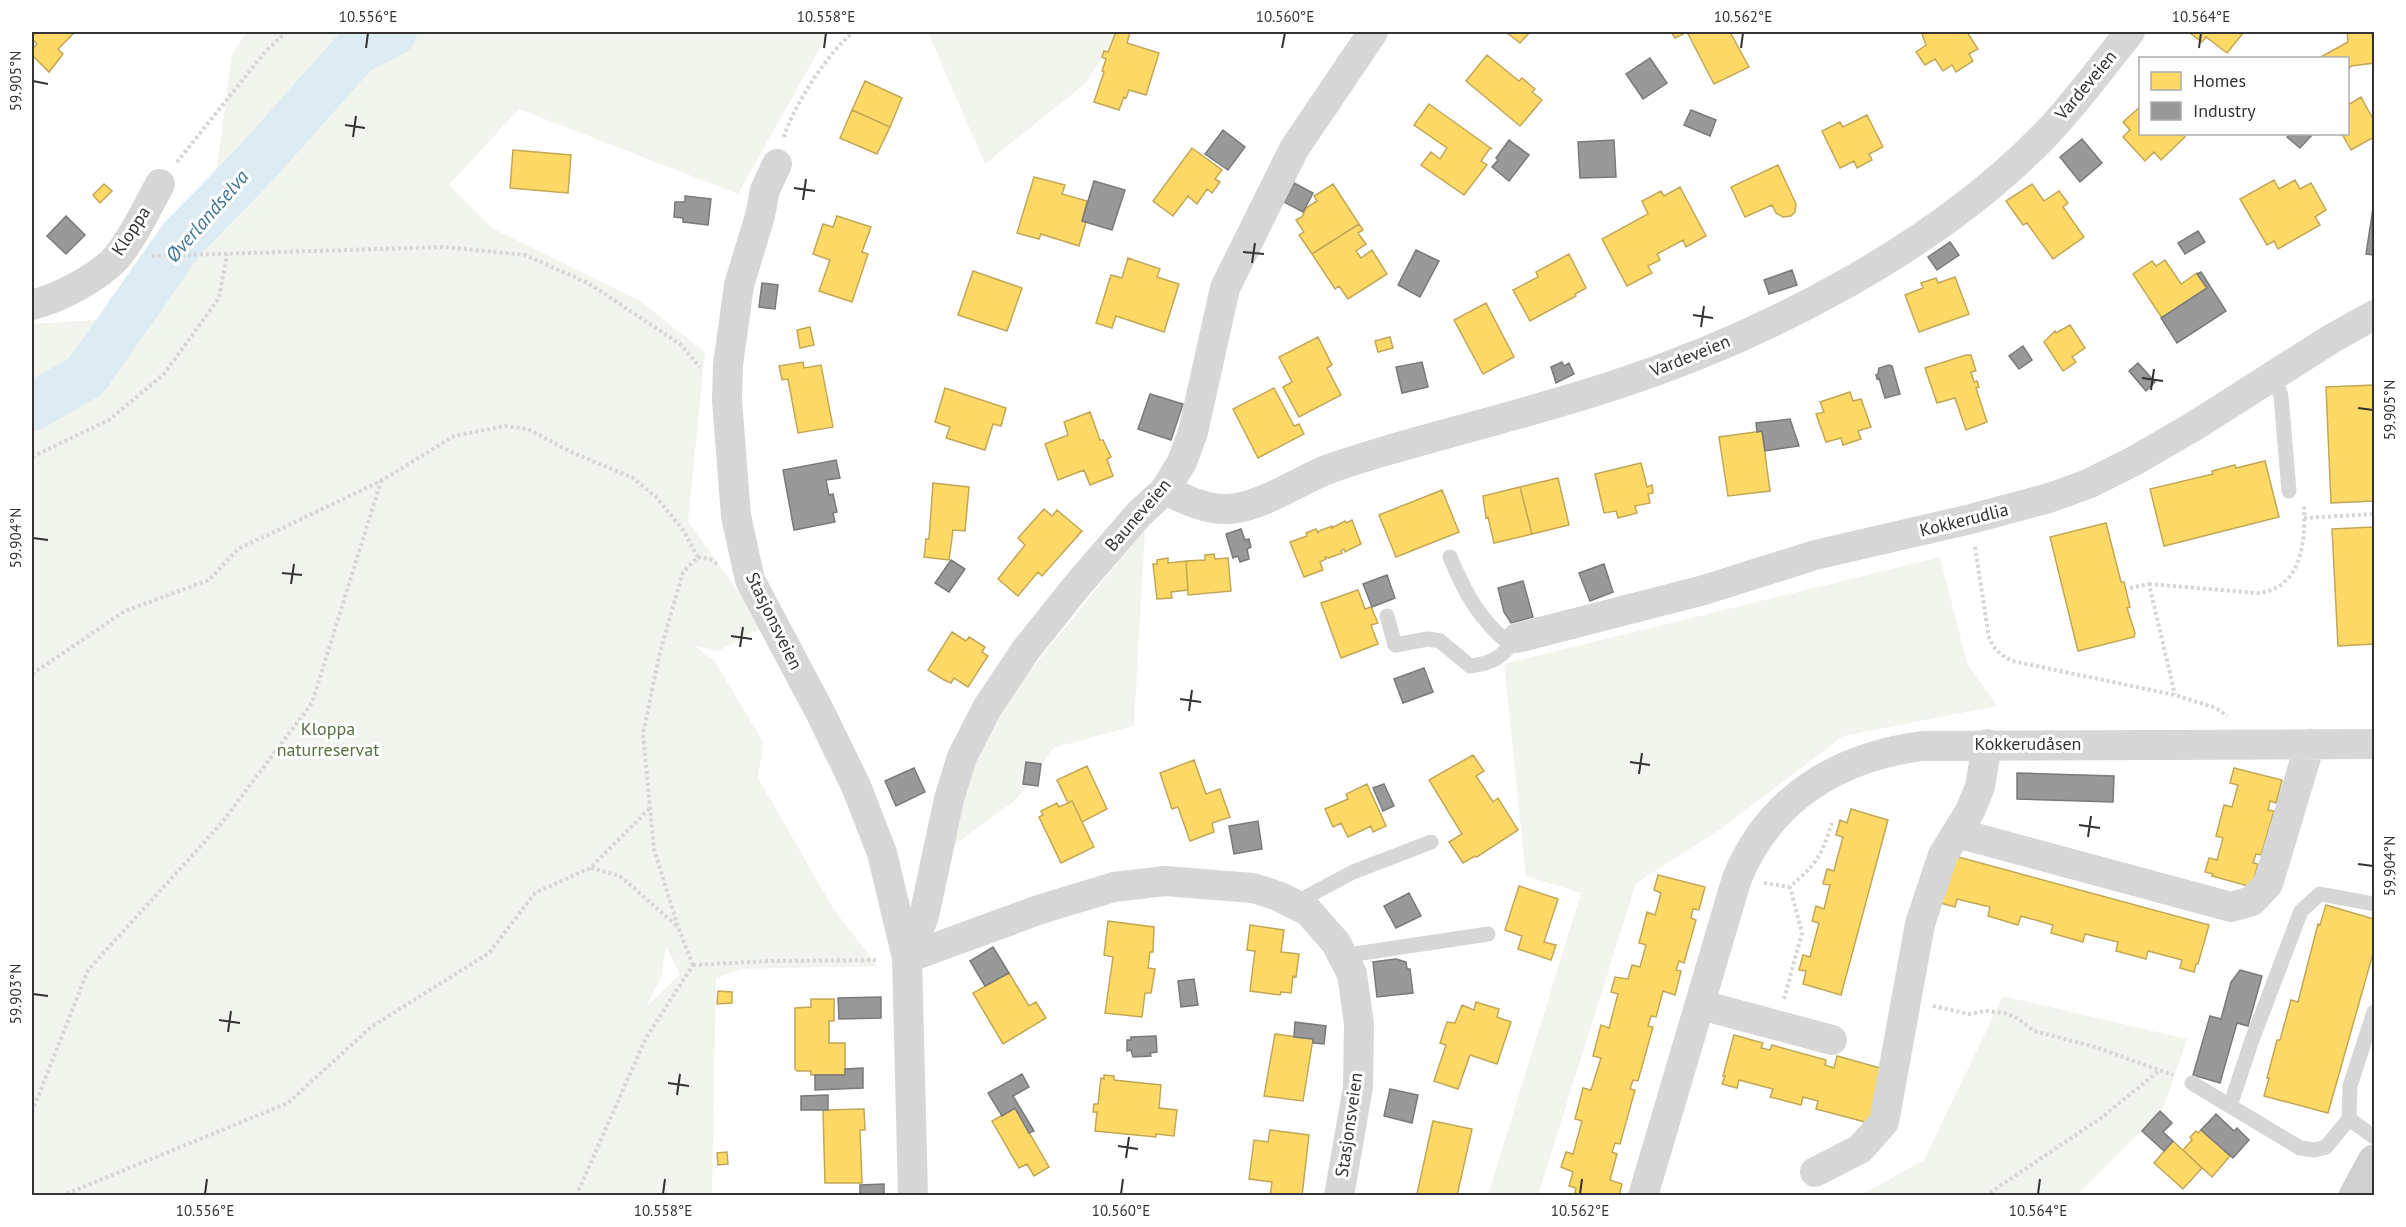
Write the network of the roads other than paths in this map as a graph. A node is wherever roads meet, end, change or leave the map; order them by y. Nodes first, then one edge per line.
1 (1373, 32) edge
2 (2130, 32) edge
3 (777, 164) road end
4 (160, 184) road end
5 (32, 305) edge
6 (2374, 315) edge
7 (2274, 376) junction
8 (1165, 490) junction
9 (2296, 494) road end
10 (1450, 557) dead end
11 (1387, 616) dead end
12 (1514, 641) junction
13 (1987, 744) junction
14 (2310, 744) junction
15 (2374, 744) edge
16 (1957, 833) junction
17 (1431, 842) dead end
18 (1293, 904) junction
19 (2374, 904) edge
20 (1488, 934) dead end
21 (1342, 956) junction
22 (907, 958) junction
23 (1701, 1005) junction
24 (2374, 1012) edge
25 (1832, 1040) dead end
26 (2192, 1083) dead end
27 (2230, 1106) junction
28 (2349, 1119) junction
29 (2374, 1137) edge
30 (2374, 1161) edge
31 (1815, 1172) dead end
32 (913, 1196) edge
33 (1339, 1196) edge
34 (1643, 1196) edge
35 (2355, 1196) edge

1 - 8 street, Bauneveien
2 - 8 street, Vardeveien
3 - 22 street, Stasjonsveien
4 - 5 street, Kloppa
6 - 7 street, Kokkerudlia
7 - 9 lane
7 - 12 street, Kokkerudlia
8 - 22 street, Bauneveien
10 - 12 lane
11 - 12 lane
13 - 14 street, Kokkerudåsen
13 - 16 street
13 - 23 street, Kokkerudåsen
14 - 15 street, Kokkerudåsen
14 - 16 street
16 - 31 street
17 - 18 lane
18 - 21 street, Stasjonsveien
18 - 22 street, Stasjonsveien
19 - 27 lane
20 - 21 lane
21 - 33 street, Stasjonsveien
22 - 32 street, Stasjonsveien
23 - 25 street
23 - 34 street, Kokkerudåsen
24 - 28 lane
26 - 27 lane
27 - 28 lane
28 - 29 lane
30 - 35 main road

